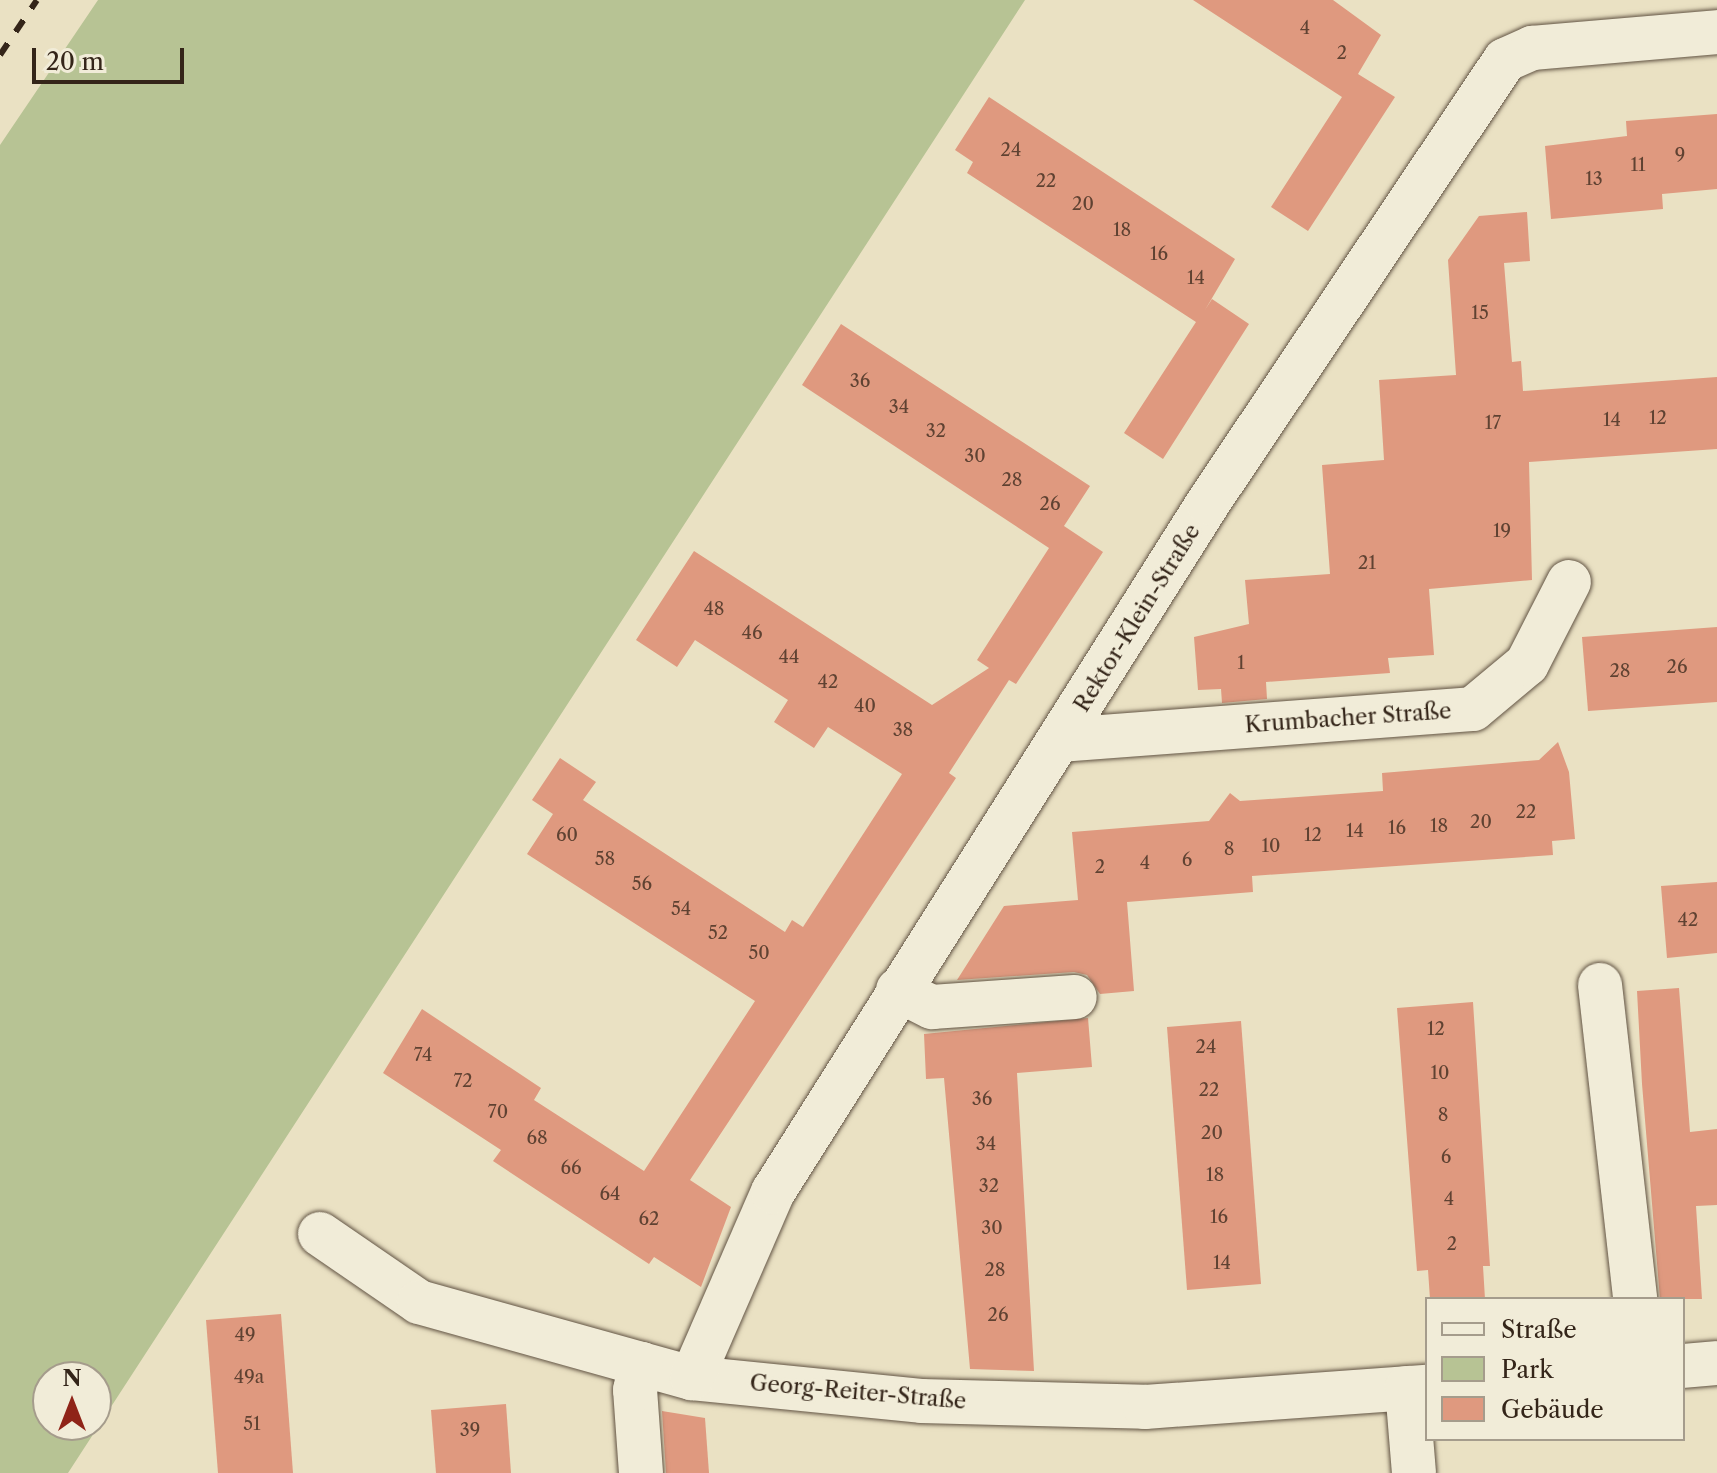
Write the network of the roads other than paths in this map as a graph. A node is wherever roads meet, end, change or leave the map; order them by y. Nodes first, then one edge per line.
1 (1694, 22) edge
2 (1569, 582) dead end
3 (1061, 740) junction
4 (1600, 985) dead end
5 (898, 990) junction
6 (1075, 997) dead end
7 (320, 1234) dead end
8 (1635, 1297) edge
9 (1717, 1363) edge
10 (641, 1364) junction
11 (1685, 1366) edge
12 (692, 1378) junction
13 (1417, 1387) edge
14 (641, 1473) edge
15 (1414, 1473) edge

1 - 3 street, Rektor-Klein-Straße
2 - 3 street, Krumbacher Straße
3 - 5 street, Rektor-Klein-Straße
4 - 8 street
5 - 6 street
5 - 12 street, Rektor-Klein-Straße
7 - 10 street, Georg-Reiter-Straße
9 - 11 street
10 - 12 street, Georg-Reiter-Straße
10 - 14 street
12 - 13 street, Georg-Reiter-Straße
13 - 15 street

